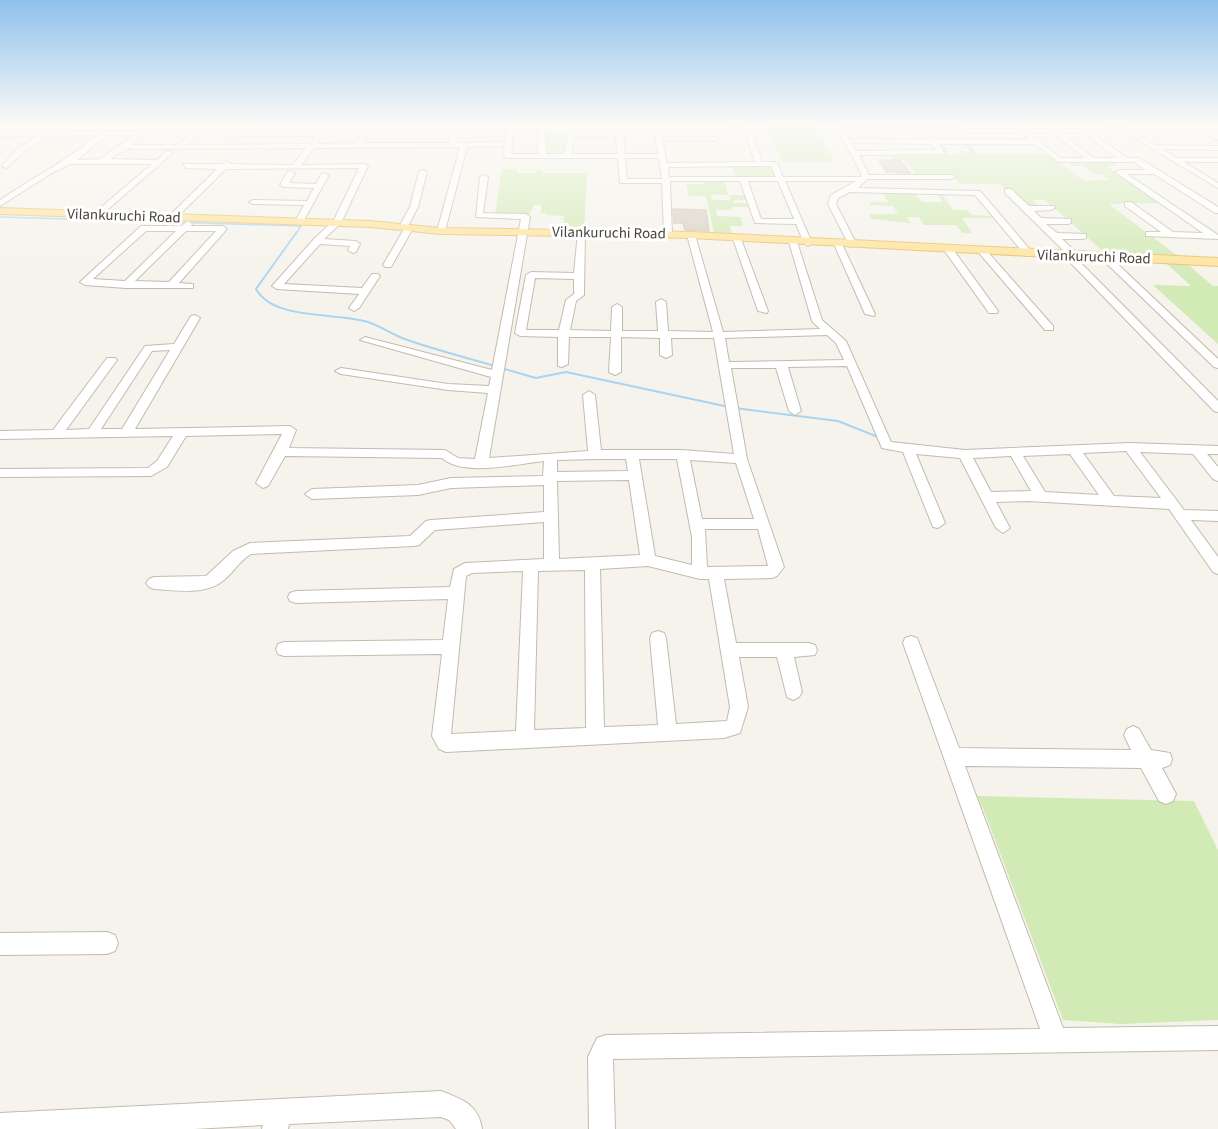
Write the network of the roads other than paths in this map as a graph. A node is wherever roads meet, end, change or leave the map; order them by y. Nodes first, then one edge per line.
1 (484, 177) dead end
2 (39, 178) edge
3 (141, 178) edge
4 (213, 178) edge
5 (288, 178) edge
6 (323, 178) edge
7 (358, 178) edge
8 (422, 178) edge
9 (455, 178) edge
10 (623, 178) edge
11 (782, 178) junction
12 (863, 178) junction
13 (891, 178) edge
14 (1127, 178) edge
15 (1164, 178) edge
16 (743, 179) junction
17 (820, 179) joint
18 (666, 180) junction
19 (623, 181) junction
20 (970, 185) dead end
21 (318, 186) junction
22 (620, 190) dead end
23 (849, 190) junction
24 (1008, 191) dead end
25 (656, 192) dead end
26 (666, 192) junction
27 (977, 193) junction
28 (1197, 198) junction
29 (1218, 198) edge
30 (253, 202) dead end
31 (309, 203) junction
32 (0, 204) edge
33 (1128, 204) dead end
34 (1050, 208) dead end
35 (1026, 209) junction
36 (0, 211) edge
37 (1218, 211) edge
38 (96, 215) junction
39 (171, 218) junction
40 (1040, 221) junction
41 (1068, 221) dead end
42 (299, 222) junction
43 (798, 222) junction
44 (335, 223) junction
45 (188, 224) junction
46 (406, 227) junction
47 (441, 231) junction
48 (525, 232) junction
49 (582, 232) junction
50 (668, 234) junction
51 (1149, 234) dead end
52 (691, 235) junction
53 (1171, 235) junction
54 (1056, 236) junction
55 (1083, 236) dead end
56 (1216, 237) edge
57 (737, 239) junction
58 (317, 241) junction
59 (794, 242) junction
60 (807, 243) junction
61 (838, 244) junction
62 (853, 245) junction
63 (353, 250) dead end
64 (949, 250) junction
65 (983, 252) junction
66 (1029, 254) junction
67 (1072, 256) junction
68 (1105, 257) junction
69 (1218, 262) edge
70 (388, 265) dead end
71 (375, 276) dead end
72 (579, 276) junction
73 (126, 285) junction
74 (172, 285) junction
75 (190, 286) dead end
76 (364, 291) junction
77 (661, 302) dead end
78 (617, 307) dead end
79 (354, 308) dead end
80 (763, 311) dead end
81 (993, 311) dead end
82 (870, 314) dead end
83 (195, 318) dead end
84 (1049, 328) dead end
85 (830, 332) junction
86 (564, 333) junction
87 (616, 334) junction
88 (664, 334) junction
89 (719, 335) junction
90 (364, 340) dead end
91 (176, 347) junction
92 (666, 355) dead end
93 (111, 360) dead end
94 (562, 363) dead end
95 (851, 363) junction
96 (781, 364) junction
97 (725, 365) junction
98 (1218, 365) edge
99 (499, 370) junction
100 (341, 371) dead end
101 (615, 372) dead end
102 (495, 390) junction
103 (589, 394) dead end
104 (1218, 408) edge
105 (795, 411) dead end
106 (182, 432) junction
107 (126, 433) junction
108 (57, 434) junction
109 (92, 434) junction
110 (0, 435) edge
111 (1130, 447) junction
112 (908, 449) junction
113 (1073, 449) junction
114 (1197, 450) junction
115 (1218, 450) edge
116 (1014, 451) junction
117 (281, 452) junction
118 (632, 453) junction
119 (682, 454) junction
120 (965, 454) junction
121 (595, 455) junction
122 (550, 456) junction
123 (741, 459) junction
124 (481, 464) junction
125 (0, 473) edge
126 (635, 475) junction
127 (1218, 476) edge
128 (549, 478) junction
129 (263, 483) dead end
130 (312, 494) dead end
131 (987, 497) junction
132 (1041, 497) junction
133 (1110, 501) junction
134 (1176, 509) junction
135 (1218, 516) edge
136 (550, 517) junction
137 (938, 523) dead end
138 (696, 524) junction
139 (763, 524) junction
140 (1003, 528) dead end
141 (648, 560) junction
142 (592, 564) junction
143 (531, 566) junction
144 (552, 566) junction
145 (1218, 568) edge
146 (708, 573) junction
147 (154, 583) dead end
148 (457, 593) junction
149 (296, 597) dead end
150 (658, 638) dead end
151 (911, 644) dead end
152 (450, 647) junction
153 (284, 649) dead end
154 (728, 650) junction
155 (784, 650) junction
156 (808, 650) dead end
157 (793, 692) dead end
158 (668, 732) junction
159 (1133, 735) dead end
160 (595, 736) junction
161 (525, 740) junction
162 (953, 757) junction
163 (1154, 759) junction
164 (1166, 794) dead end
165 (107, 943) dead end
166 (0, 944) edge
167 (1218, 1038) edge
168 (1056, 1041) junction
169 (277, 1121) edge
170 (0, 1126) edge
171 (469, 1129) edge
172 (602, 1129) edge

1 - 48 street
2 - 32 street
3 - 38 street
4 - 39 street
5 - 21 street
6 - 21 street
7 - 44 street
8 - 46 street
9 - 47 street
10 - 19 street
11 - 16 street
11 - 17 street
11 - 43 street
12 - 13 street
12 - 17 street
12 - 23 street
14 - 56 street
15 - 28 street
16 - 18 street
16 - 43 street
18 - 19 street
18 - 26 street
19 - 22 street
20 - 27 street
21 - 31 street
23 - 27 street
23 - 62 street
24 - 35 street
25 - 26 street
26 - 50 street
27 - 66 street
28 - 29 street
28 - 37 street
30 - 31 street
31 - 42 street
33 - 53 street
34 - 35 street
35 - 40 street
36 - 38 main road, Vilankuruchi Road
38 - 39 main road, Vilankuruchi Road
39 - 45 main road, Vilankuruchi Road
40 - 41 street
40 - 54 street
42 - 44 main road, Vilankuruchi Road
42 - 45 main road, Vilankuruchi Road
43 - 60 street
44 - 46 main road, Vilankuruchi Road
44 - 58 street
45 - 73 street
45 - 73 street
45 - 74 street
46 - 47 main road, Vilankuruchi Road
46 - 70 street
47 - 48 main road, Vilankuruchi Road
48 - 49 main road, Vilankuruchi Road
48 - 99 street
49 - 50 main road, Vilankuruchi Road
49 - 72 street
50 - 52 main road, Vilankuruchi Road
51 - 53 street
52 - 57 main road, Vilankuruchi Road
52 - 89 street
53 - 56 street
54 - 55 street
54 - 67 street
57 - 59 main road, Vilankuruchi Road
57 - 80 street
58 - 63 street
58 - 76 street
59 - 60 main road, Vilankuruchi Road
59 - 85 street
60 - 61 main road, Vilankuruchi Road
61 - 62 main road, Vilankuruchi Road
61 - 82 street
62 - 64 main road, Vilankuruchi Road
64 - 65 main road, Vilankuruchi Road
64 - 81 street
65 - 66 main road, Vilankuruchi Road
65 - 84 street
66 - 67 main road, Vilankuruchi Road
67 - 68 main road, Vilankuruchi Road
67 - 104 street
68 - 69 main road, Vilankuruchi Road
68 - 98 street
71 - 76 street
72 - 86 street
72 - 86 street
73 - 74 street
74 - 75 street
76 - 79 street
77 - 88 street
78 - 87 street
83 - 91 street
85 - 89 street
85 - 95 street
86 - 87 street
86 - 94 street
87 - 88 street
87 - 101 street
88 - 89 street
88 - 92 street
89 - 97 street
90 - 99 street
91 - 107 street
91 - 109 street
93 - 108 street
95 - 96 street
95 - 112 street
96 - 97 street
96 - 105 street
97 - 123 street
99 - 102 street
100 - 102 street
102 - 124 street
103 - 121 street
106 - 107 street
106 - 117 street
106 - 125 street
107 - 109 street
108 - 109 street
108 - 110 street
111 - 113 street
111 - 114 street
111 - 134 street
112 - 120 street
112 - 137 street
113 - 116 street
113 - 133 street
114 - 115 street
114 - 127 street
116 - 120 street
116 - 132 street
117 - 124 street
117 - 129 street
118 - 119 street
118 - 121 street
118 - 126 street
119 - 123 street
119 - 138 street
120 - 131 street
121 - 122 street
122 - 124 street
122 - 128 street
123 - 139 street
126 - 128 street
126 - 141 street
128 - 130 street
128 - 136 street
131 - 132 street
131 - 140 street
132 - 133 street
133 - 134 street
134 - 135 street
134 - 145 street
136 - 144 street
136 - 147 street
138 - 139 street
138 - 146 street
139 - 146 street
141 - 142 street
141 - 146 street
142 - 144 street
142 - 160 street
143 - 144 street
143 - 148 street
143 - 161 street
146 - 154 street
148 - 149 street
148 - 152 street
150 - 158 street
151 - 162 street
152 - 153 street
152 - 161 street
154 - 155 street
154 - 158 street
155 - 156 street
155 - 157 street
158 - 160 street
159 - 163 street
160 - 161 street
162 - 163 street
162 - 168 street
163 - 164 street
165 - 166 street
167 - 168 street
168 - 172 street
169 - 170 street
169 - 171 street

